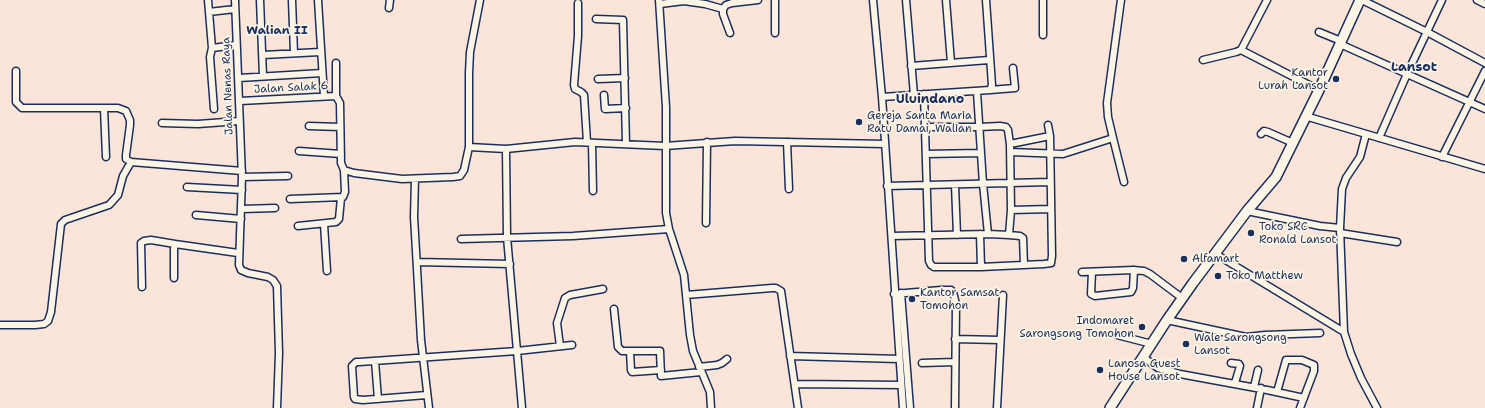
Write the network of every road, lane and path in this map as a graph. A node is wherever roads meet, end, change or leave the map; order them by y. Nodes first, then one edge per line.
1 (208, 0) edge
2 (234, 0) edge
3 (260, 0) edge
4 (292, 0) edge
5 (318, 0) edge
6 (390, 0) edge
7 (480, 0) edge
8 (758, 0) edge
9 (775, 0) edge
10 (873, 0) edge
11 (906, 0) edge
12 (946, 0) edge
13 (986, 0) edge
14 (1043, 0) edge
15 (1121, 0) edge
16 (1267, 0) edge
17 (1361, 0) edge
18 (1442, 0) edge
19 (1478, 0) edge
20 (660, 2) edge
21 (578, 3) dead end
22 (1485, 4) edge
23 (389, 8) dead end
24 (235, 9) junction
25 (723, 9) junction
26 (209, 12) junction
27 (596, 19) dead end
28 (1319, 32) dead end
29 (1427, 32) junction
30 (730, 33) dead end
31 (776, 33) dead end
32 (1043, 35) dead end
33 (1340, 42) junction
34 (236, 45) junction
35 (212, 48) junction
36 (1241, 50) junction
37 (294, 52) junction
38 (320, 52) junction
39 (263, 55) junction
40 (990, 60) junction
41 (1203, 60) dead end
42 (336, 63) dead end
43 (951, 63) junction
44 (1485, 63) edge
45 (911, 66) junction
46 (1013, 68) dead end
47 (16, 71) dead end
48 (1485, 71) edge
49 (322, 73) junction
50 (1406, 74) junction
51 (263, 76) junction
52 (238, 78) junction
53 (625, 78) junction
54 (598, 79) dead end
55 (990, 90) junction
56 (1319, 90) junction
57 (977, 92) junction
58 (924, 94) junction
59 (604, 95) dead end
60 (914, 95) junction
61 (324, 96) junction
62 (336, 96) junction
63 (882, 97) junction
64 (240, 101) junction
65 (1469, 102) junction
66 (104, 108) junction
67 (626, 108) junction
68 (214, 109) dead end
69 (1485, 109) edge
70 (1306, 116) junction
71 (239, 121) junction
72 (162, 123) dead end
73 (1048, 125) dead end
74 (309, 126) dead end
75 (340, 127) junction
76 (980, 127) junction
77 (925, 128) junction
78 (1261, 134) dead end
79 (1366, 134) junction
80 (1050, 136) junction
81 (1113, 138) junction
82 (1380, 138) junction
83 (590, 142) junction
84 (707, 142) junction
85 (787, 142) junction
86 (1293, 143) junction
87 (626, 144) junction
88 (885, 144) junction
89 (1010, 144) junction
90 (469, 146) junction
91 (665, 146) junction
92 (506, 149) junction
93 (299, 151) dead end
94 (1010, 152) junction
95 (981, 153) junction
96 (1052, 153) junction
97 (341, 154) junction
98 (926, 154) junction
99 (106, 157) dead end
100 (1442, 157) junction
101 (131, 162) junction
102 (1485, 169) edge
103 (344, 170) junction
104 (242, 174) junction
105 (288, 176) dead end
106 (415, 179) junction
107 (1011, 182) junction
108 (1050, 182) junction
109 (1124, 182) dead end
110 (983, 184) junction
111 (955, 185) junction
112 (888, 186) junction
113 (927, 186) junction
114 (187, 187) dead end
115 (789, 189) dead end
116 (242, 190) junction
117 (593, 191) dead end
118 (341, 198) junction
119 (290, 199) dead end
120 (275, 208) dead end
121 (242, 209) junction
122 (1051, 209) junction
123 (1011, 210) junction
124 (1247, 211) junction
125 (196, 215) dead end
126 (241, 219) junction
127 (706, 223) dead end
128 (324, 224) junction
129 (298, 226) dead end
130 (669, 229) junction
131 (1340, 231) junction
132 (980, 234) junction
133 (988, 234) junction
134 (929, 235) junction
135 (957, 235) junction
136 (1009, 235) junction
137 (892, 236) junction
138 (507, 238) junction
139 (461, 239) dead end
140 (1397, 242) dead end
141 (175, 244) junction
142 (238, 253) junction
143 (1214, 254) junction
144 (417, 262) junction
145 (510, 264) junction
146 (1024, 265) junction
147 (982, 267) junction
148 (1134, 270) junction
149 (328, 271) dead end
150 (1082, 272) dead end
151 (1092, 272) junction
152 (174, 278) dead end
153 (142, 287) dead end
154 (603, 289) dead end
155 (902, 293) junction
156 (894, 294) junction
157 (686, 295) junction
158 (1003, 295) dead end
159 (1182, 298) junction
160 (614, 309) dead end
161 (1166, 320) junction
162 (0, 326) edge
163 (1344, 332) junction
164 (1117, 334) dead end
165 (1320, 334) dead end
166 (955, 339) junction
167 (1000, 340) junction
168 (1152, 344) junction
169 (572, 345) dead end
170 (560, 346) junction
171 (517, 351) junction
172 (630, 352) junction
173 (790, 356) junction
174 (423, 357) junction
175 (1143, 357) junction
176 (727, 359) dead end
177 (899, 359) junction
178 (375, 361) junction
179 (955, 362) junction
180 (922, 363) dead end
181 (1231, 363) dead end
182 (700, 369) junction
183 (661, 370) junction
184 (1258, 370) dead end
185 (795, 384) junction
186 (1235, 384) junction
187 (901, 385) junction
188 (1254, 387) junction
189 (1261, 388) junction
190 (1277, 392) junction
191 (427, 395) junction
192 (1304, 398) junction
193 (378, 399) junction
194 (277, 408) edge
195 (429, 408) edge
196 (522, 408) edge
197 (711, 408) edge
198 (798, 408) edge
199 (903, 408) edge
200 (910, 408) edge
201 (955, 408) edge
202 (997, 408) edge
203 (1110, 408) edge
204 (1257, 408) edge
205 (1300, 408) edge
206 (1377, 408) edge

1 - 26 street
2 - 24 street, Jalan Nenas Raya
3 - 39 street
4 - 37 street
5 - 38 street
6 - 23 street
7 - 90 street
8 - 25 street
9 - 31 street
10 - 63 street
11 - 45 street
12 - 43 street
13 - 40 street
14 - 32 street
15 - 81 street
16 - 36 street
17 - 29 street
17 - 33 highway
18 - 29 street
19 - 22 street
20 - 25 street
20 - 91 street
21 - 83 street
24 - 26 street
24 - 34 street, Jalan Nenas Raya
25 - 30 street
26 - 35 street
27 - 53 street
28 - 33 street
29 - 44 street
29 - 50 street
33 - 50 street
33 - 56 highway
34 - 35 street
34 - 52 street, Jalan Nenas Raya
35 - 68 street
36 - 41 street
36 - 56 street
37 - 38 street
37 - 39 street
38 - 49 street
39 - 51 street
40 - 43 street
40 - 55 street
42 - 62 street
43 - 45 street
45 - 60 street
46 - 55 street
47 - 66 street
48 - 65 street
49 - 51 street
49 - 61 street
50 - 65 street
50 - 82 street
51 - 52 street
52 - 64 street, Jalan Nenas Raya
53 - 54 street
53 - 67 street
55 - 57 street
56 - 70 highway
57 - 58 street
57 - 76 street
58 - 60 street
58 - 77 street
59 - 67 street
60 - 63 street
61 - 62 street, Jalan Salak 6
61 - 64 street, Jalan Salak 6
62 - 75 street, Jalan Salak 6
63 - 88 street
64 - 71 street, Jalan Nenas Raya
65 - 69 street
65 - 100 street
66 - 99 street
66 - 101 street
67 - 87 street
70 - 79 street
70 - 86 highway
71 - 72 street
71 - 104 street, Jalan Nenas Raya
73 - 80 street
74 - 75 street
75 - 97 street, Jalan Salak 6
76 - 77 street
76 - 89 street
76 - 95 street
77 - 98 street
78 - 86 street
79 - 82 street
79 - 131 street
80 - 89 street
80 - 96 street
81 - 96 street
81 - 109 street
82 - 100 street
83 - 87 street
83 - 92 street
83 - 117 street
84 - 85 street
84 - 91 street
84 - 127 street
85 - 88 street
85 - 115 street
86 - 124 highway
87 - 91 street
88 - 112 street
89 - 94 street
90 - 92 street
90 - 106 street
91 - 130 street
92 - 138 street
93 - 97 street
94 - 96 street
94 - 107 street
95 - 98 street
95 - 110 street
96 - 108 street
97 - 103 street, Jalan Salak 6
98 - 113 street
100 - 102 street
101 - 104 street
101 - 162 street
103 - 106 street
103 - 118 street, Jalan Salak 6
104 - 105 street
104 - 116 street, Jalan Nenas Raya
106 - 144 street
107 - 108 street
107 - 110 street
107 - 123 street
108 - 122 street
110 - 111 street
110 - 133 street
111 - 113 street
111 - 135 street
112 - 113 street
112 - 137 street
113 - 134 street
114 - 116 street
116 - 121 street, Jalan Nenas Raya
118 - 119 street
118 - 128 street, Jalan Salak 6
120 - 121 street
121 - 126 street, Jalan Nenas Raya
122 - 123 street
122 - 146 street
123 - 136 street
124 - 131 street
124 - 143 highway
125 - 126 street
126 - 142 street, Jalan Nenas Raya
128 - 129 street
128 - 149 street
130 - 138 street
130 - 157 street
131 - 140 street
131 - 163 street
132 - 133 street
132 - 135 street
132 - 147 street
133 - 136 street
134 - 135 street
134 - 137 street
134 - 147 street
136 - 146 street
137 - 156 street
138 - 139 street
138 - 145 street
141 - 142 street
141 - 152 street
141 - 153 street
142 - 194 street
143 - 159 highway
143 - 163 street
144 - 145 street
144 - 174 street
145 - 171 street
146 - 147 street
148 - 151 street
148 - 151 street
148 - 159 street
150 - 151 street
154 - 170 street
155 - 156 street
155 - 166 street
155 - 200 street
156 - 177 street
157 - 173 street
157 - 182 street
158 - 167 street
159 - 161 highway
160 - 172 street
161 - 165 street
161 - 168 highway
163 - 206 street
164 - 168 street
166 - 167 street
166 - 179 street
167 - 202 street
168 - 175 highway
169 - 170 street
170 - 171 street
171 - 174 street
171 - 196 street
172 - 183 street
172 - 183 street
173 - 177 street
173 - 185 street
174 - 178 street
174 - 191 street
175 - 186 street
175 - 203 highway
176 - 182 street
177 - 187 street
178 - 193 street
178 - 193 street
179 - 180 street
179 - 201 street
181 - 186 street
182 - 183 street
182 - 197 street
184 - 188 street
185 - 187 street
185 - 198 street
186 - 188 street
187 - 199 street
188 - 189 street
189 - 190 street
189 - 204 street
190 - 192 street
190 - 192 street
191 - 193 street
191 - 195 street
192 - 205 street

